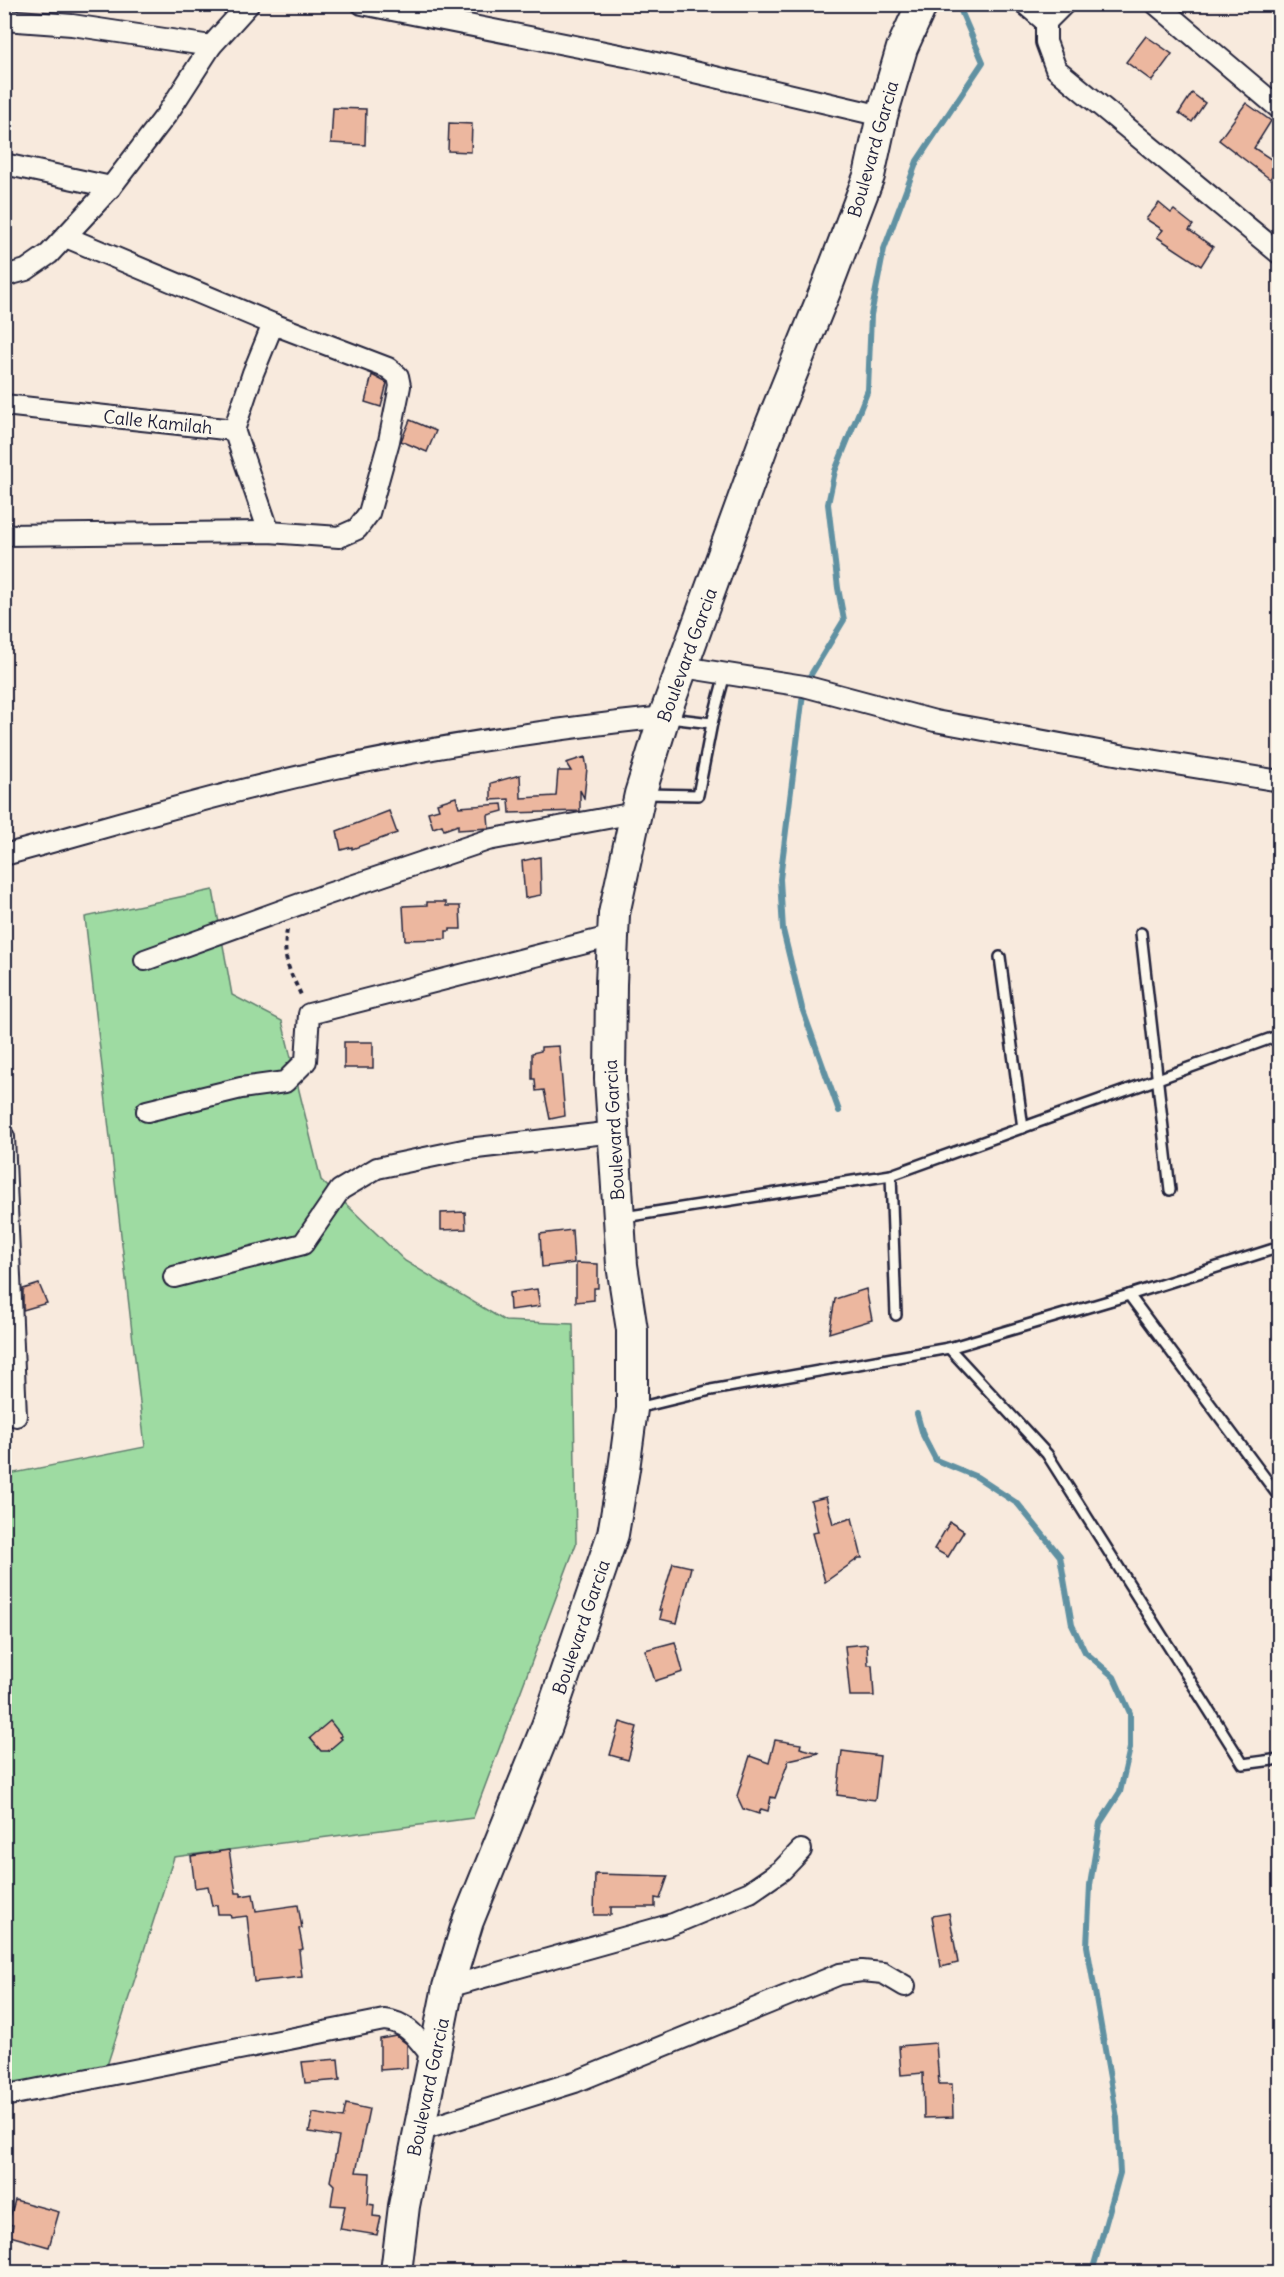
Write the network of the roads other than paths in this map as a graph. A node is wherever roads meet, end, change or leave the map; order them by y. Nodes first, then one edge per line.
1 (249, 4) edge
2 (362, 4) edge
3 (922, 4) edge
4 (1025, 4) edge
5 (1065, 4) edge
6 (1156, 4) edge
7 (4, 20) edge
8 (1046, 22) junction
9 (211, 46) junction
10 (1280, 109) edge
11 (882, 116) junction
12 (4, 164) edge
13 (111, 187) junction
14 (66, 237) junction
15 (1280, 254) edge
16 (4, 276) edge
17 (273, 324) junction
18 (4, 405) edge
19 (234, 430) junction
20 (269, 532) junction
21 (4, 535) edge
22 (683, 667) junction
23 (725, 674) junction
24 (664, 717) junction
25 (712, 723) junction
26 (1280, 781) edge
27 (637, 803) junction
28 (4, 855) edge
29 (1141, 933) dead end
30 (613, 936) junction
31 (1000, 957) dead end
32 (145, 960) dead end
33 (1280, 1035) edge
34 (1156, 1080) junction
35 (147, 1110) dead end
36 (1023, 1128) junction
37 (614, 1132) junction
38 (4, 1137) edge
39 (891, 1175) junction
40 (1170, 1190) dead end
41 (619, 1218) junction
42 (1280, 1246) edge
43 (174, 1277) dead end
44 (1129, 1295) junction
45 (896, 1315) dead end
46 (949, 1348) junction
47 (632, 1409) junction
48 (16, 1416) dead end
49 (1280, 1498) edge
50 (1280, 1759) edge
51 (801, 1850) dead end
52 (905, 1986) dead end
53 (448, 1987) junction
54 (434, 2059) junction
55 (4, 2096) edge
56 (419, 2131) junction
57 (396, 2272) edge

1 - 9 street
2 - 11 street
3 - 11 main road, Boulevard Garcia
4 - 8 street
5 - 8 street
6 - 10 street
7 - 9 street
8 - 15 street
9 - 13 street
11 - 22 main road, Boulevard Garcia
12 - 13 street
13 - 14 street
14 - 16 street
14 - 17 street
17 - 19 street, Calle Kamilah
17 - 20 street
18 - 19 street, Calle Kamilah
19 - 20 street
20 - 21 street
22 - 23 street
22 - 24 main road, Boulevard Garcia
23 - 25 lane
23 - 26 street
24 - 25 lane
24 - 27 main road, Boulevard Garcia
24 - 28 street
25 - 27 lane
27 - 30 main road, Boulevard Garcia
27 - 32 street
29 - 34 lane
30 - 35 street
30 - 37 main road, Boulevard Garcia
31 - 36 lane
33 - 34 lane
34 - 36 lane
34 - 40 lane
36 - 39 lane
37 - 41 main road, Boulevard Garcia
37 - 43 street
38 - 48 street
39 - 41 lane
39 - 45 lane
41 - 47 main road, Boulevard Garcia
42 - 44 lane
44 - 46 lane
44 - 49 lane
46 - 47 lane
46 - 50 lane
47 - 53 main road, Boulevard Garcia
51 - 53 street
52 - 56 street
53 - 54 main road, Boulevard Garcia
54 - 55 street
54 - 56 main road, Boulevard Garcia
56 - 57 main road, Boulevard Garcia

